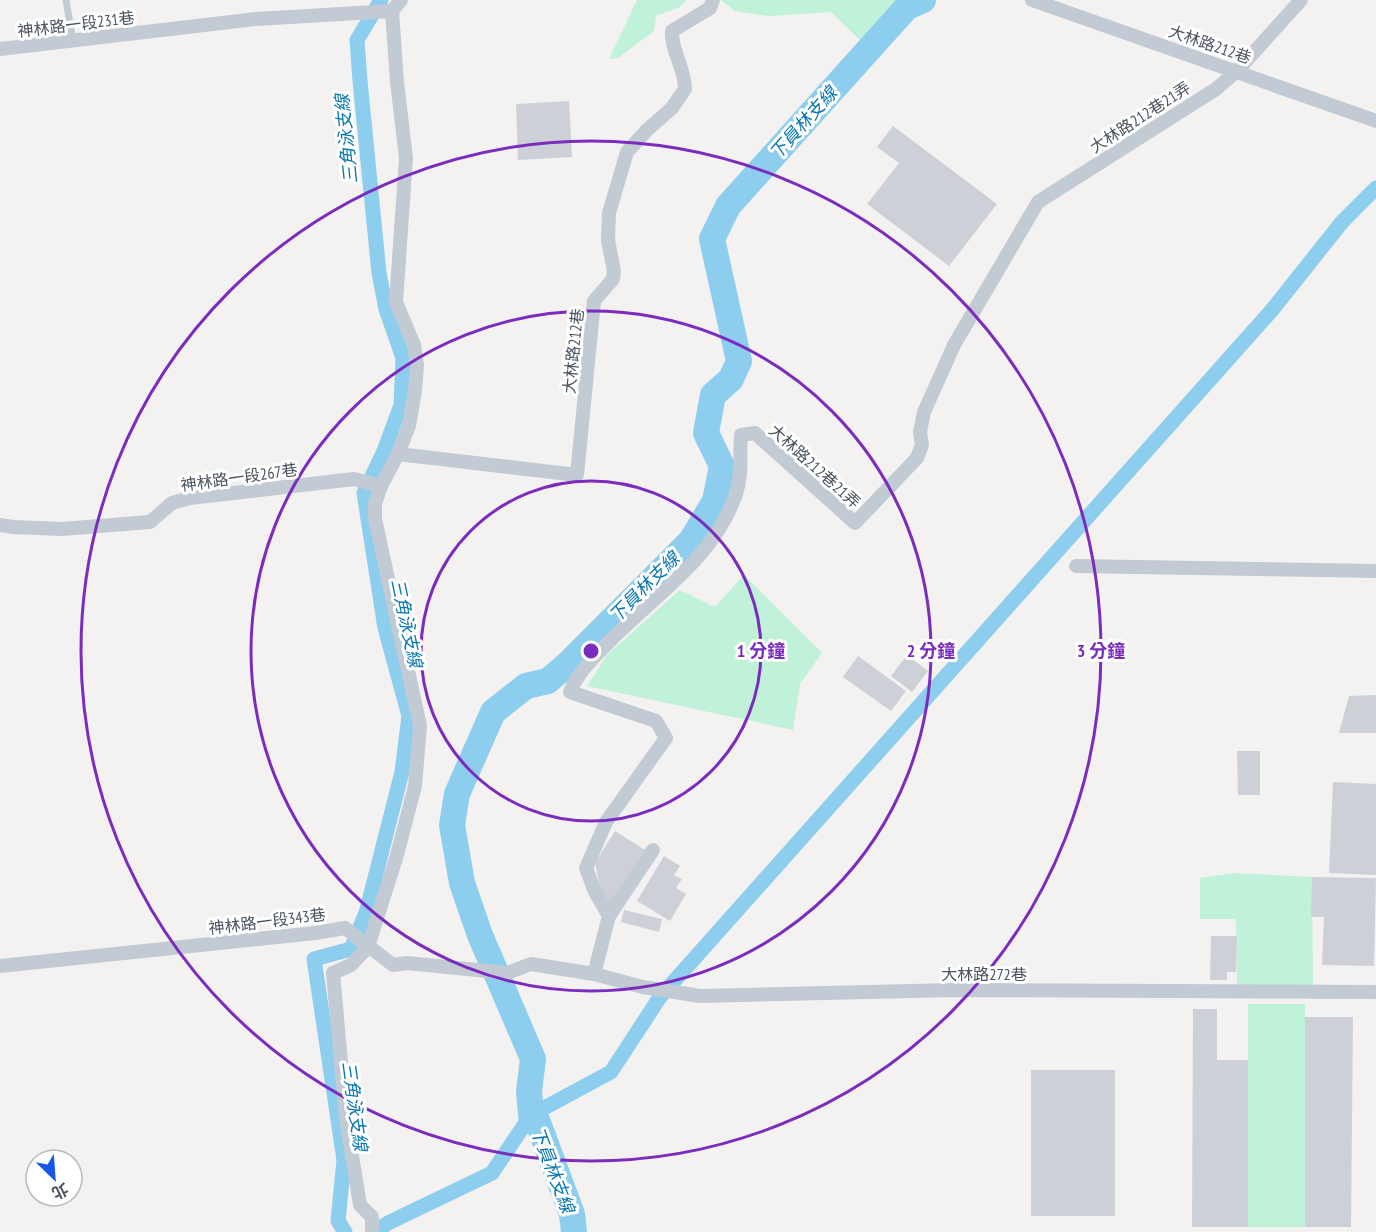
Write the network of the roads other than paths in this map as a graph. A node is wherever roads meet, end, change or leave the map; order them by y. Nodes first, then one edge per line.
1 (66, 0) edge
2 (401, 0) edge
3 (713, 0) edge
4 (1032, 0) edge
5 (1301, 0) edge
6 (392, 11) junction
7 (73, 40) junction
8 (0, 49) edge
9 (1237, 71) junction
10 (1376, 121) edge
11 (398, 454) junction
12 (381, 486) junction
13 (0, 525) edge
14 (1076, 566) dead end
15 (1376, 572) edge
16 (653, 850) dead end
17 (609, 916) junction
18 (368, 946) junction
19 (0, 966) edge
20 (594, 974) junction
21 (1376, 992) edge
22 (372, 1232) edge

1 - 7 lane
2 - 6 street
3 - 11 street, 大林路212巷
4 - 9 street, 大林路212巷
5 - 9 street, 大林路212巷21弄
6 - 7 street, 神林路一段231巷
6 - 11 street
7 - 8 street, 神林路一段231巷
9 - 10 street, 大林路212巷
9 - 17 street, 大林路212巷21弄
11 - 12 street
12 - 13 street, 神林路一段267巷
12 - 18 street
14 - 15 street
16 - 17 street
17 - 20 street
18 - 19 street, 神林路一段343巷
18 - 20 street, 神林路一段343巷
18 - 22 street
20 - 21 street, 大林路272巷

